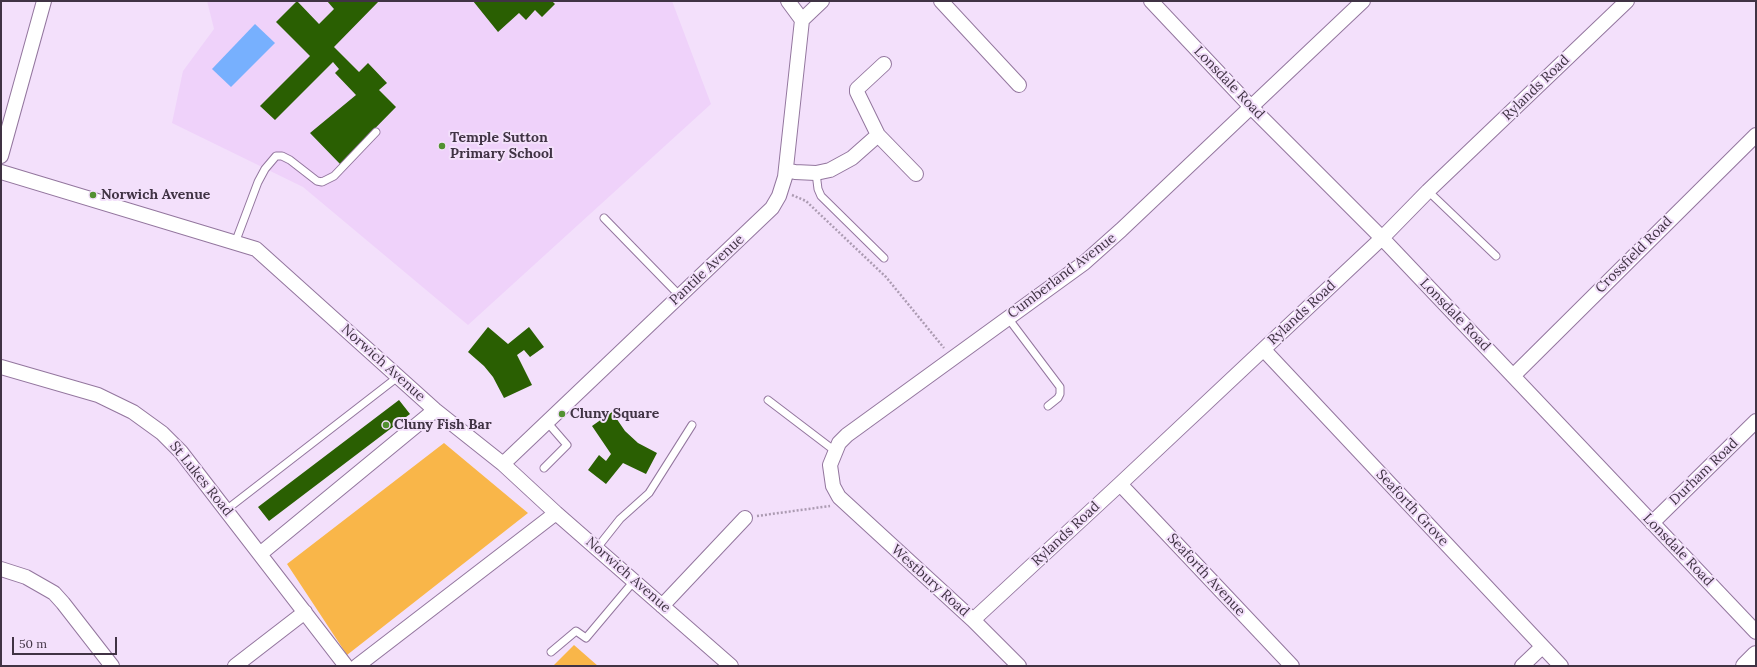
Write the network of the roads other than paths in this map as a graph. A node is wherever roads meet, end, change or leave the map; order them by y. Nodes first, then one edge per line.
1 (44, 1) edge
2 (788, 1) edge
3 (822, 1) edge
4 (941, 1) edge
5 (1151, 1) edge
6 (1363, 1) edge
7 (1627, 1) edge
8 (802, 20) junction
9 (884, 64) dead end
10 (1020, 85) dead end
11 (1251, 107) junction
12 (6, 123) edge
13 (376, 132) dead end
14 (878, 135) junction
15 (1756, 135) edge
16 (1, 156) edge
17 (786, 170) junction
18 (1, 172) edge
19 (816, 173) junction
20 (916, 174) dead end
21 (1428, 191) junction
22 (604, 218) dead end
23 (1382, 238) junction
24 (235, 243) junction
25 (1496, 256) dead end
26 (884, 258) dead end
27 (680, 296) junction
28 (1008, 318) junction
29 (1264, 350) junction
30 (1, 367) edge
31 (399, 376) junction
32 (1514, 376) junction
33 (768, 400) dead end
34 (1048, 406) dead end
35 (435, 410) junction
36 (1756, 421) edge
37 (547, 422) junction
38 (692, 425) dead end
39 (835, 452) junction
40 (503, 464) junction
41 (544, 468) dead end
42 (1120, 484) junction
43 (842, 500) joint
44 (226, 510) junction
45 (556, 513) junction
46 (745, 518) road end
47 (1652, 523) junction
48 (597, 548) junction
49 (260, 554) junction
50 (1, 569) edge
51 (634, 581) junction
52 (662, 606) junction
53 (305, 612) junction
54 (973, 620) junction
55 (1756, 632) edge
56 (1542, 647) junction
57 (551, 652) dead end
58 (1756, 655) edge
59 (112, 666) edge
60 (235, 666) edge
61 (346, 666) edge
62 (357, 666) edge
63 (731, 666) edge
64 (1019, 666) edge
65 (1292, 666) edge
66 (1522, 666) edge
67 (1561, 666) edge
68 (1745, 666) edge

1 - 12 street
2 - 8 street
3 - 8 street
4 - 10 street
5 - 11 street, Lonsdale Road
6 - 11 street, Cumberland Avenue
7 - 21 street, Rylands Road
8 - 17 street, Pantile Avenue
9 - 14 street
11 - 23 street, Lonsdale Road
11 - 28 street, Cumberland Avenue
12 - 16 street
13 - 24 lane
14 - 19 street
14 - 20 street
15 - 32 street, Crossfield Road
17 - 19 street
17 - 27 street, Pantile Avenue
18 - 24 street, Norwich Avenue
19 - 26 lane
21 - 23 street, Rylands Road
21 - 25 lane
22 - 27 lane
23 - 29 street, Rylands Road
23 - 32 street, Lonsdale Road
24 - 31 street, Norwich Avenue
27 - 37 street, Pantile Avenue
28 - 34 lane
28 - 39 street, Cumberland Avenue
29 - 42 street, Rylands Road
29 - 56 street, Seaforth Grove
30 - 44 street, St Lukes Road
31 - 35 street, Norwich Avenue
31 - 44 lane
32 - 47 street, Lonsdale Road
33 - 39 lane
35 - 40 street, Norwich Avenue
35 - 49 street
36 - 47 street, Durham Road
37 - 40 street, Pantile Avenue
37 - 41 lane
38 - 48 lane
39 - 43 street, Cumberland Avenue
40 - 45 street, Norwich Avenue
42 - 54 street, Rylands Road
42 - 65 street, Seaforth Avenue
43 - 54 street, Westbury Road
44 - 49 street, St Lukes Road
45 - 48 street, Norwich Avenue
45 - 62 street
46 - 52 street
47 - 55 street, Lonsdale Road
48 - 51 street, Norwich Avenue
49 - 53 street, St Lukes Road
50 - 59 street
51 - 52 street, Norwich Avenue
51 - 57 lane
52 - 63 street, Norwich Avenue
53 - 60 street
53 - 61 street, St Lukes Road
54 - 64 street, Westbury Road
56 - 66 street
56 - 67 street, Seaforth Grove
58 - 68 street

